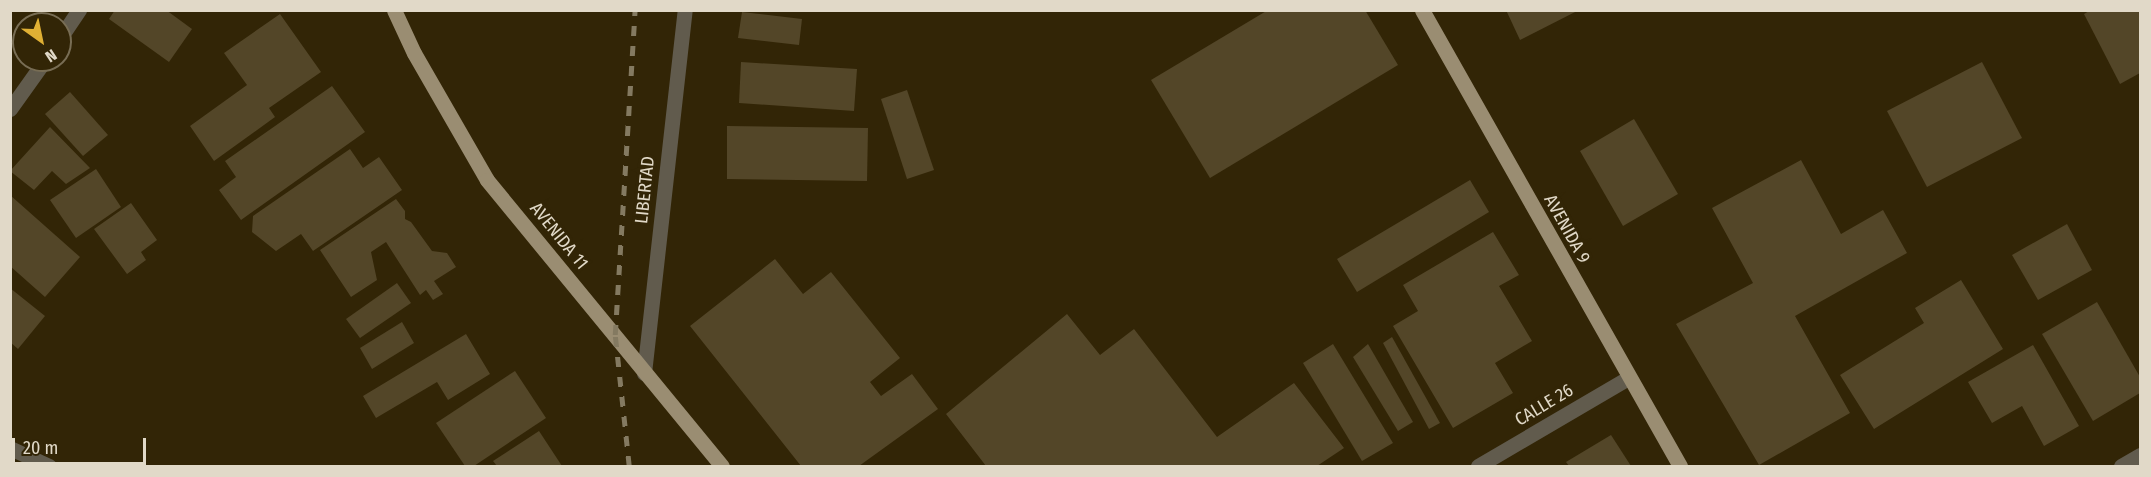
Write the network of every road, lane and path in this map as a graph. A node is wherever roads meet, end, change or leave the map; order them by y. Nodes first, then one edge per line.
1 (394, 10) edge
2 (685, 10) edge
3 (1422, 10) edge
4 (36, 72) edge
5 (10, 109) edge
6 (644, 373) junction
7 (1628, 378) junction
8 (10, 448) edge
9 (2140, 455) edge
10 (49, 466) edge
11 (722, 466) edge
12 (1478, 466) edge
13 (1680, 466) edge
14 (2121, 466) edge

1 - 6 main road, AVENIDA 11
2 - 6 street, LIBERTAD
3 - 7 main road, AVENIDA 9
4 - 5 street
6 - 11 main road, AVENIDA 11
7 - 12 street, CALLE 26
7 - 13 main road, AVENIDA 9
8 - 10 street
9 - 14 street

